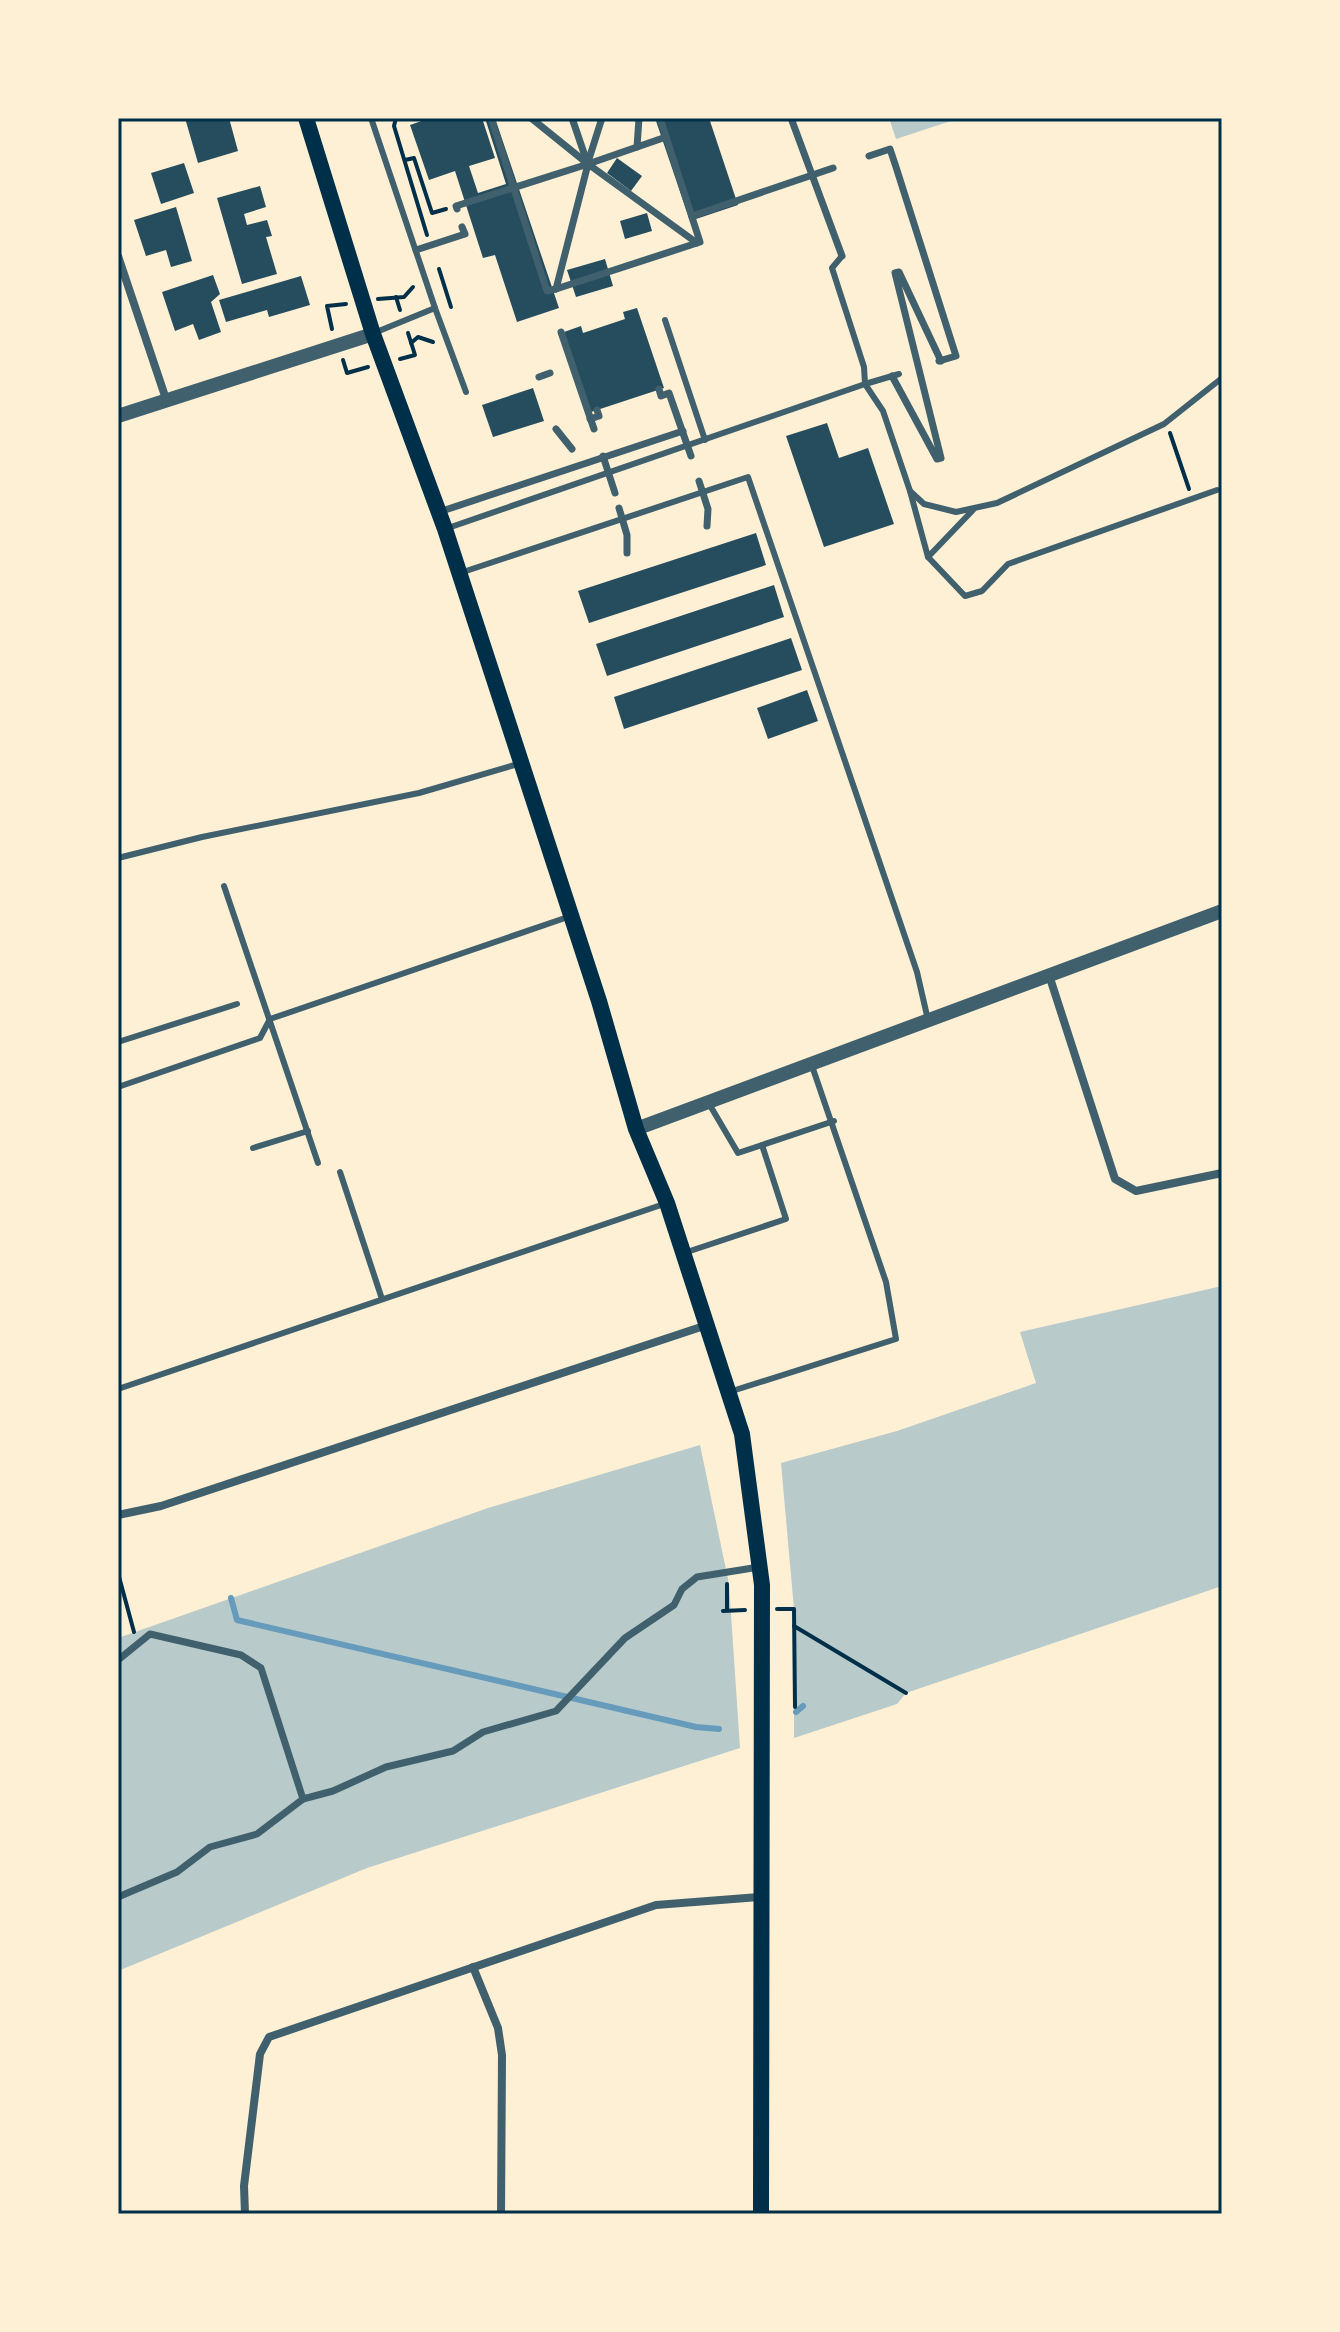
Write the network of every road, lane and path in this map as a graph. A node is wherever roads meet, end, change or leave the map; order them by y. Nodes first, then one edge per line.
1 (306, 118) edge
2 (371, 118) edge
3 (491, 118) edge
4 (531, 118) edge
5 (572, 118) edge
6 (602, 118) edge
7 (639, 118) edge
8 (660, 118) edge
9 (791, 118) edge
10 (666, 137) junction
11 (637, 147) junction
12 (869, 156) dead end
13 (405, 160) dead end
14 (588, 164) junction
15 (833, 168) dead end
16 (812, 175) junction
17 (514, 188) junction
18 (457, 209) dead end
19 (441, 211) dead end
20 (692, 216) junction
21 (462, 227) dead end
22 (697, 243) junction
23 (416, 250) junction
24 (118, 256) edge
25 (842, 256) joint
26 (556, 289) junction
27 (435, 308) junction
28 (665, 320) dead end
29 (561, 332) dead end
30 (373, 334) junction
31 (550, 373) dead end
32 (896, 375) joint
33 (539, 377) dead end
34 (1222, 378) edge
35 (865, 384) junction
36 (659, 389) dead end
37 (466, 392) dead end
38 (166, 399) junction
39 (597, 410) dead end
40 (118, 416) edge
41 (590, 419) junction
42 (556, 429) dead end
43 (594, 429) dead end
44 (683, 431) junction
45 (1171, 437) dead end
46 (705, 440) junction
47 (687, 445) junction
48 (572, 449) dead end
49 (603, 456) junction
50 (691, 456) dead end
51 (608, 473) junction
52 (699, 481) dead end
53 (1217, 490) dead end
54 (910, 491) junction
55 (703, 492) junction
56 (615, 493) dead end
57 (1192, 499) junction
58 (619, 508) dead end
59 (975, 508) junction
60 (439, 512) junction
61 (622, 519) junction
62 (707, 526) dead end
63 (445, 529) junction
64 (627, 553) dead end
65 (928, 557) junction
66 (459, 573) junction
67 (522, 763) junction
68 (118, 858) edge
69 (224, 886) dead end
70 (1222, 911) edge
71 (572, 916) junction
72 (1049, 975) junction
73 (237, 1004) dead end
74 (270, 1019) junction
75 (928, 1020) junction
76 (118, 1042) edge
77 (811, 1063) junction
78 (118, 1087) edge
79 (708, 1102) junction
80 (834, 1121) junction
81 (636, 1129) junction
82 (308, 1131) junction
83 (762, 1145) junction
84 (253, 1148) dead end
85 (318, 1163) dead end
86 (340, 1172) dead end
87 (1222, 1173) edge
88 (667, 1203) junction
89 (684, 1253) junction
90 (382, 1299) junction
91 (709, 1325) junction
92 (118, 1389) edge
93 (729, 1392) junction
94 (118, 1515) edge
95 (759, 1567) junction
96 (727, 1570) junction
97 (118, 1573) edge
98 (727, 1610) dead end
99 (794, 1626) dead end
100 (134, 1647) junction
101 (118, 1660) edge
102 (906, 1693) dead end
103 (303, 1799) junction
104 (118, 1897) edge
105 (759, 1897) junction
106 (473, 1967) junction
107 (245, 2214) edge
108 (501, 2214) edge
109 (761, 2214) edge

1 - 30 main road
2 - 23 lane
3 - 17 street
4 - 14 street
5 - 14 street
6 - 14 street
7 - 11 street
8 - 10 street
9 - 16 street
10 - 11 street
10 - 20 street
11 - 14 street
12 - 32 street
13 - 19 path
14 - 17 street
14 - 22 street
14 - 26 street
15 - 16 street
16 - 20 street
16 - 25 street
17 - 18 street
17 - 26 street
20 - 22 street
21 - 23 street
22 - 26 street
23 - 27 lane
24 - 38 street
25 - 35 lane
27 - 30 lane
27 - 37 lane
28 - 46 lane
29 - 41 street
30 - 38 street
30 - 60 main road
31 - 33 street
32 - 35 lane
34 - 59 lane
35 - 46 lane
35 - 54 lane
36 - 44 street
38 - 40 street
39 - 41 street
41 - 43 street
42 - 48 street
44 - 47 street
44 - 49 street
45 - 57 path
46 - 47 lane
47 - 50 street
47 - 51 lane
49 - 51 street
49 - 60 street
51 - 56 street
51 - 63 lane
52 - 55 street
53 - 57 lane
54 - 59 lane
54 - 65 lane
55 - 61 lane
55 - 62 street
55 - 75 lane
57 - 65 lane
58 - 61 street
59 - 65 lane
60 - 63 main road
61 - 64 street
61 - 66 lane
63 - 66 main road
66 - 67 main road
67 - 68 lane
67 - 71 main road
69 - 74 lane
70 - 72 street
71 - 74 lane
71 - 81 main road
72 - 75 street
72 - 87 street
73 - 76 lane
74 - 78 lane
74 - 82 lane
75 - 77 street
77 - 79 street
77 - 80 lane
79 - 81 street
79 - 83 lane
80 - 83 lane
80 - 93 lane
81 - 88 main road
82 - 84 lane
82 - 85 lane
83 - 89 lane
86 - 90 lane
88 - 89 main road
88 - 90 lane
89 - 91 main road
90 - 92 lane
91 - 93 main road
91 - 94 street
93 - 95 main road
95 - 96 street
95 - 105 main road
96 - 98 path
96 - 103 street
97 - 100 path
99 - 102 path
100 - 101 street
100 - 103 street
103 - 104 street
105 - 106 street
105 - 109 main road
106 - 107 street
106 - 108 street

